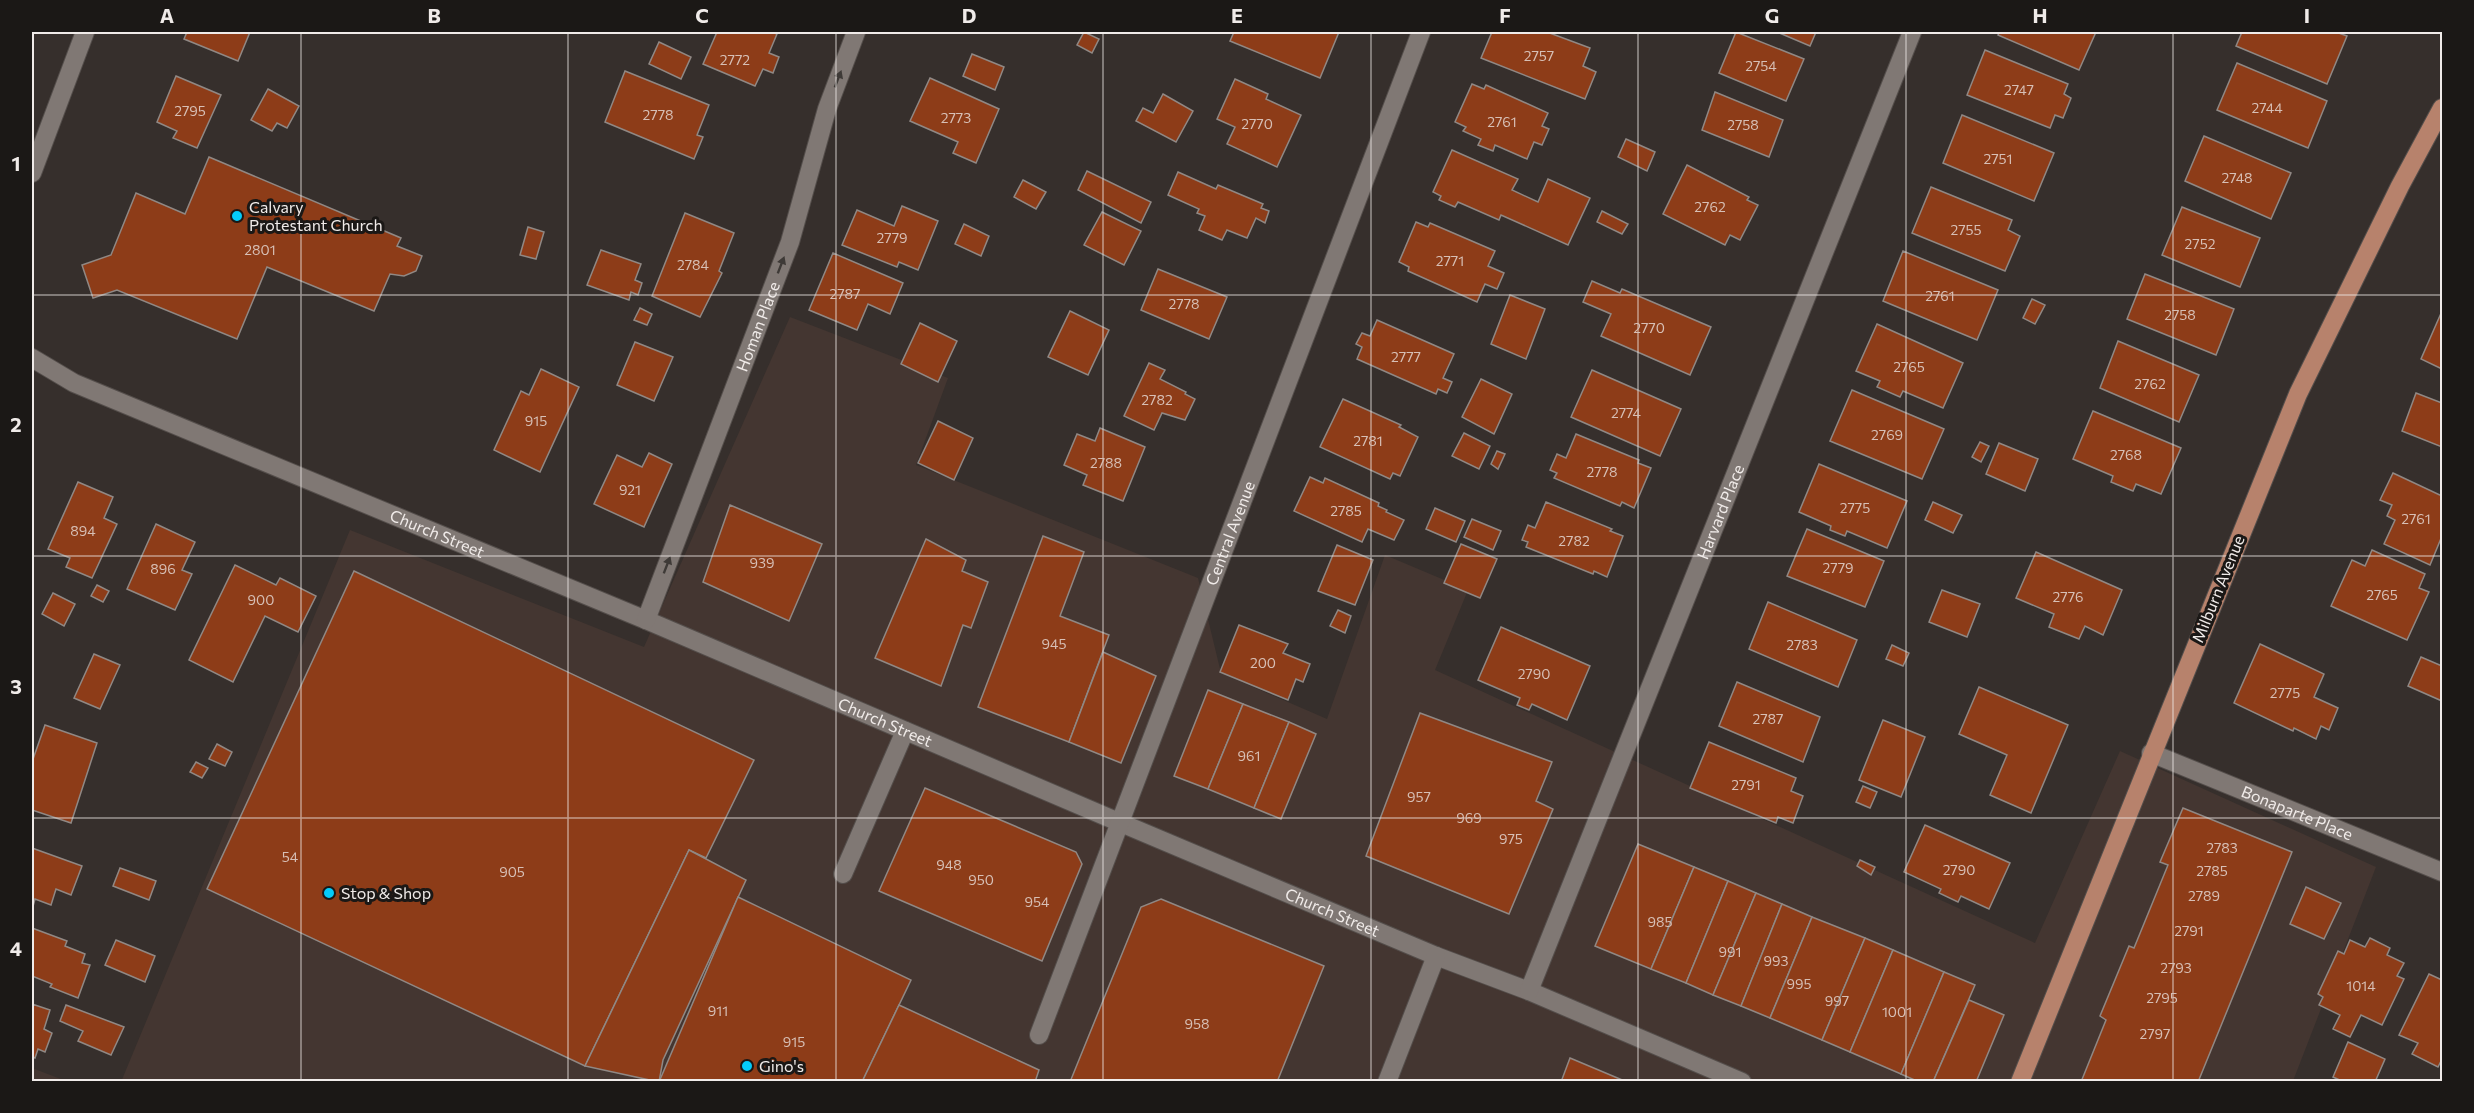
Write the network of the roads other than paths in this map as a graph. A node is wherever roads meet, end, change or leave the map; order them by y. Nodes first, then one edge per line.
1 (85, 32) edge
2 (856, 32) edge
3 (1421, 32) edge
4 (1912, 32) edge
5 (2442, 108) edge
6 (32, 173) edge
7 (32, 358) edge
8 (646, 620) junction
9 (905, 731) junction
10 (2151, 753) junction
11 (1121, 823) junction
12 (2442, 872) edge
13 (843, 874) dead end
14 (1437, 956) junction
15 (1529, 991) junction
16 (1039, 1035) dead end
17 (1387, 1082) edge
18 (1742, 1082) edge
19 (2020, 1082) edge

1 - 6 street
8 -> 2 street, Homan Place
3 - 11 street, Central Avenue
4 - 15 street, Harvard Place
5 - 10 main road, Milburn Avenue
7 - 8 street, Church Street
8 - 9 street, Church Street
9 - 11 street, Church Street
9 - 13 street
10 - 12 street, Bonaparte Place
10 - 19 main road, Milburn Avenue
11 - 14 street, Church Street
11 - 16 street, Central Avenue
14 - 15 street, Church Street
14 - 17 street
15 - 18 street, Church Street

